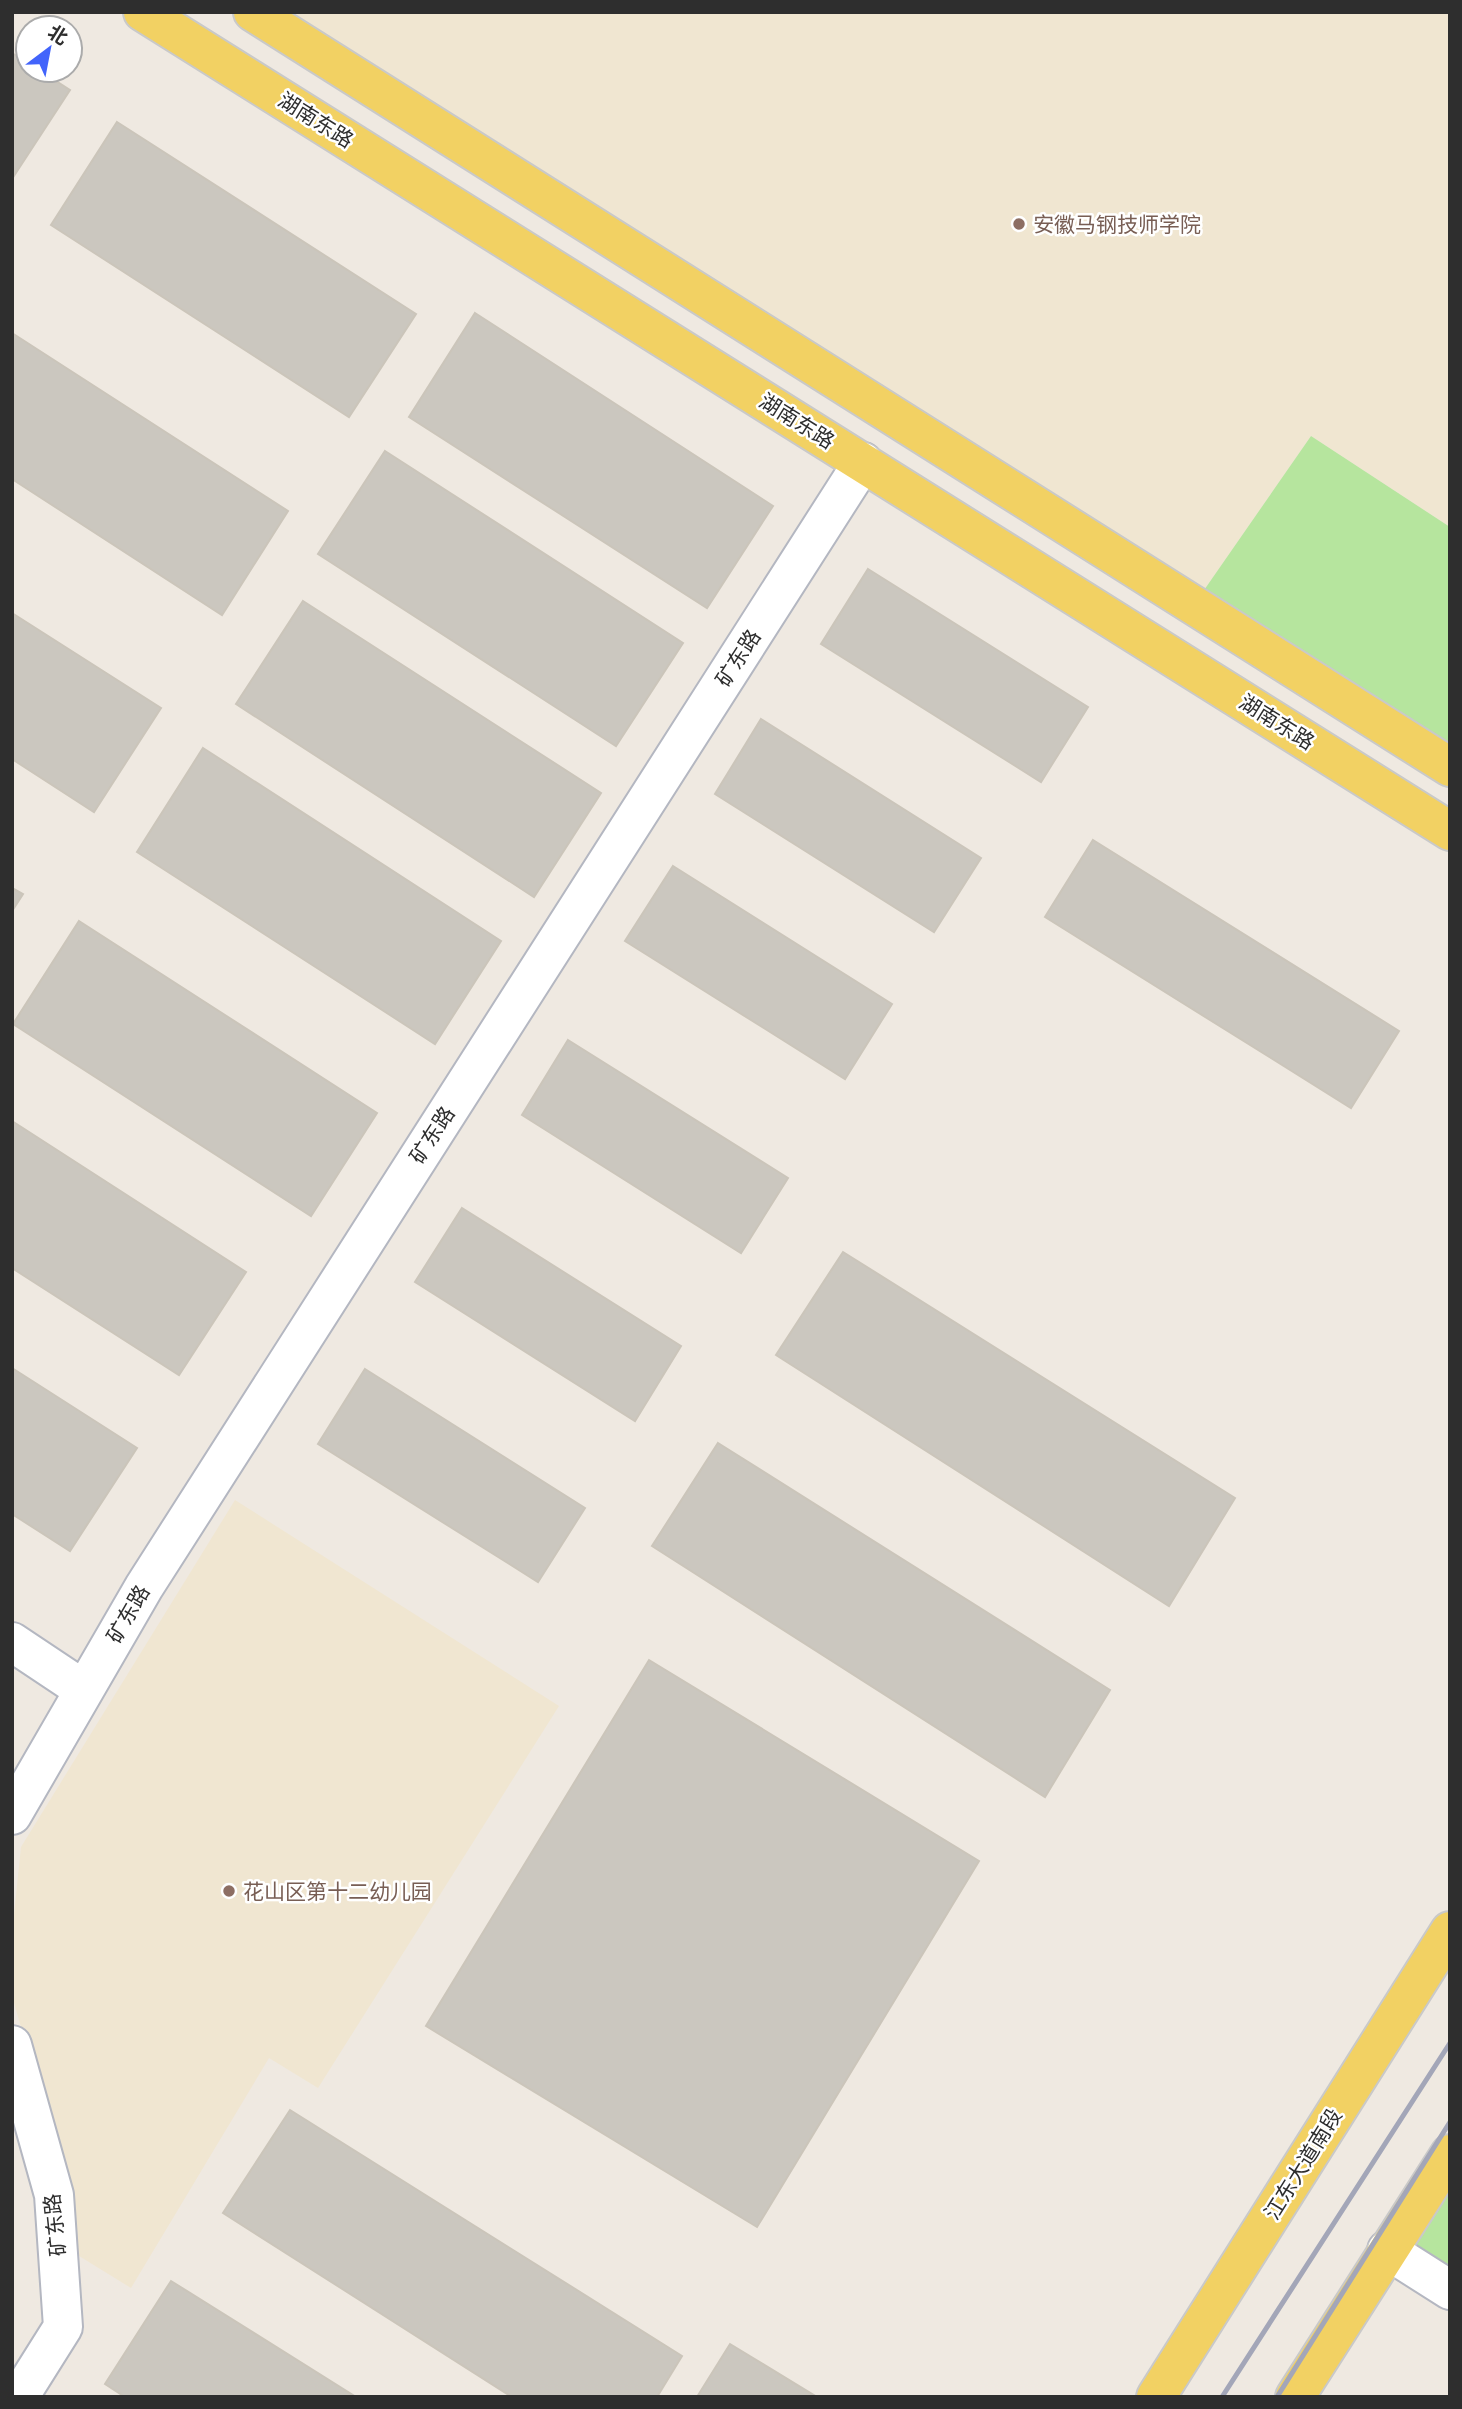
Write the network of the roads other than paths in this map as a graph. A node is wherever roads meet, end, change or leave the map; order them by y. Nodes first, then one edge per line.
1 (143, 12) edge
2 (253, 12) edge
3 (863, 462) junction
4 (1450, 767) edge
5 (1450, 831) edge
6 (12, 1643) edge
7 (85, 1690) junction
8 (12, 1815) edge
9 (1450, 1931) edge
10 (12, 2045) edge
11 (1450, 2154) edge
12 (1387, 2250) junction
13 (1450, 2290) edge
14 (19, 2397) edge
15 (1156, 2397) edge
16 (1295, 2397) edge

1 - 3 main road, 湖南东路
2 - 4 main road
3 - 5 main road, 湖南东路
3 - 7 street, 矿东路
6 - 7 street
7 - 8 street, 矿东路
9 - 15 main road, 江东大道南段
10 - 14 street, 矿东路
11 - 12 main road
12 - 13 street
12 - 16 main road

